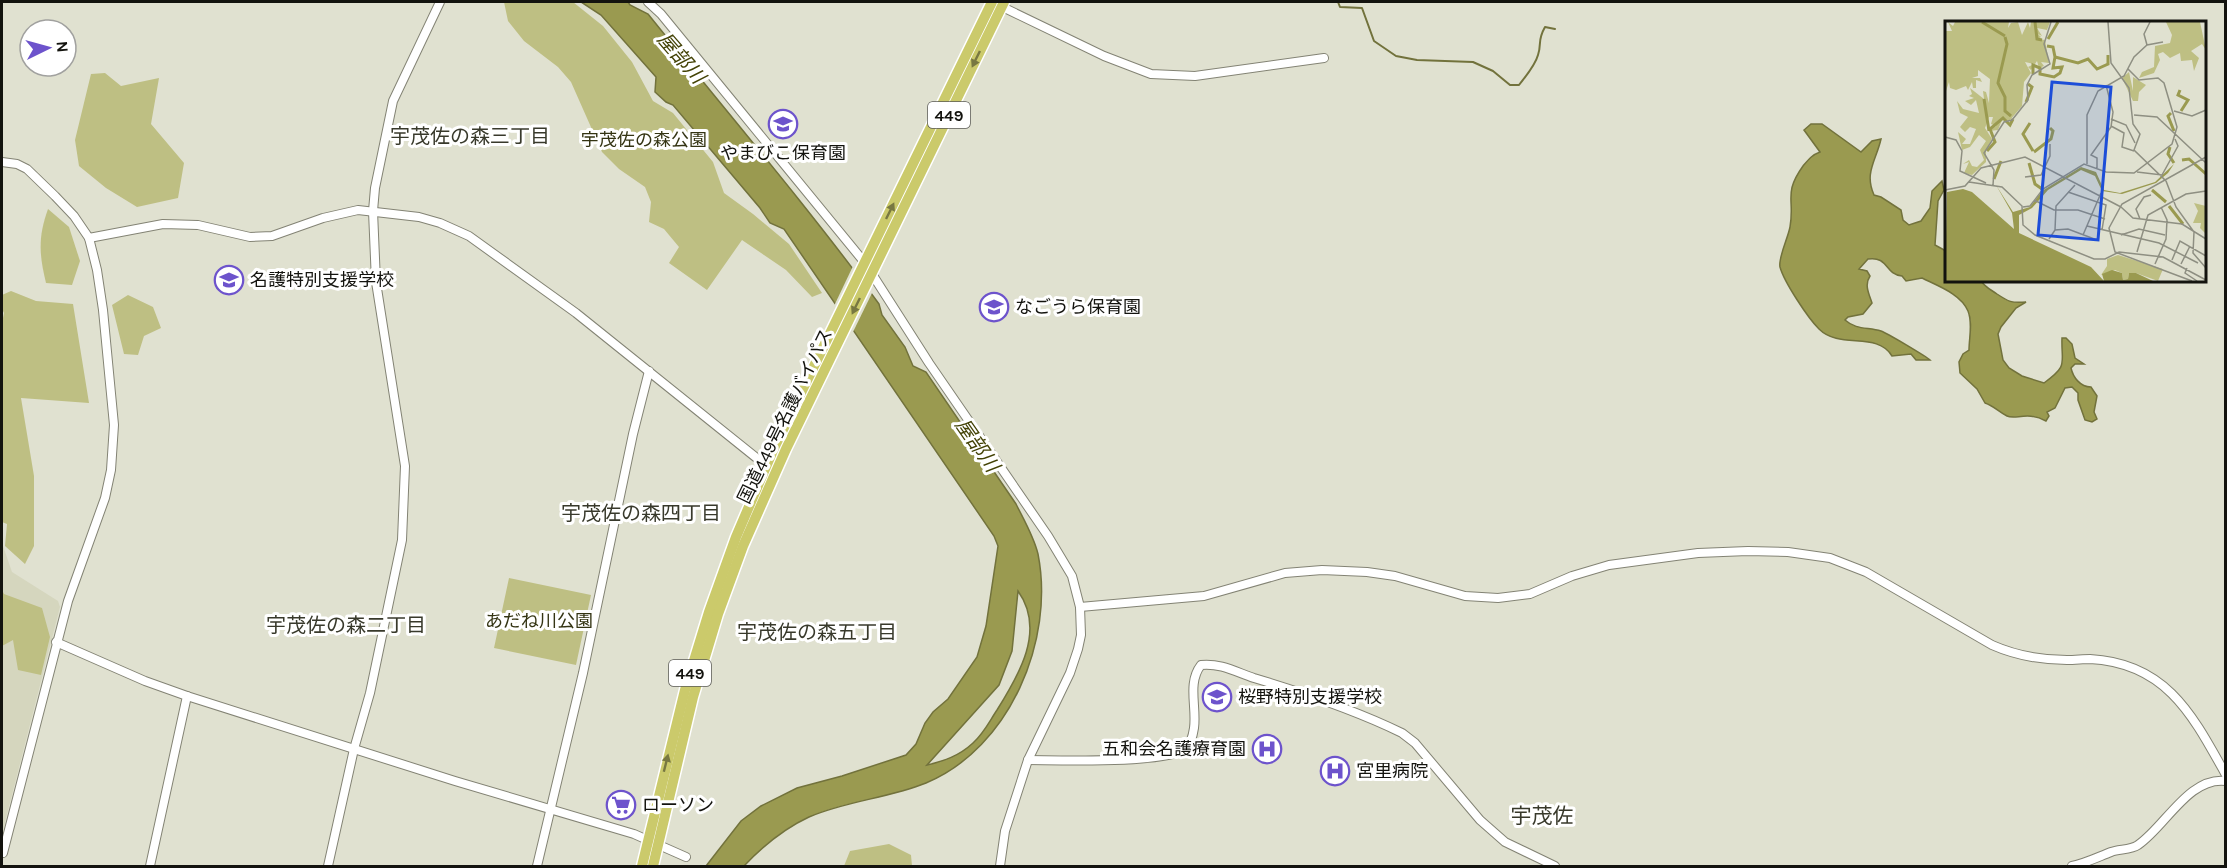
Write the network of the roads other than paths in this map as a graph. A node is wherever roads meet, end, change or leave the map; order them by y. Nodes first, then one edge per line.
1 (440, 2) edge
2 (648, 2) edge
3 (996, 3) edge
4 (1324, 58) dead end
5 (2, 162) edge
6 (373, 211) junction
7 (89, 238) junction
8 (862, 268) junction
9 (870, 278) junction
10 (649, 371) junction
11 (770, 469) junction
12 (1080, 608) junction
13 (56, 642) junction
14 (188, 696) junction
15 (354, 749) junction
16 (1028, 760) junction
17 (2226, 775) edge
18 (2226, 781) edge
19 (549, 808) junction
20 (653, 843) junction
21 (3, 853) dead end
22 (686, 858) dead end
23 (150, 867) edge
24 (328, 867) edge
25 (537, 867) edge
26 (642, 867) edge
27 (653, 867) edge
28 (1000, 867) edge
29 (1555, 867) edge
30 (2072, 867) edge

1 - 6 street
2 - 8 street
3 - 4 street
8 -> 3 highway, 国道449号名護バイパス / 449
3 -> 9 highway, 国道449号名護バイパス / 449
5 - 7 street
6 - 7 street
6 - 10 street
6 - 15 street
7 - 13 street
8 - 9 street
8 - 11 highway, 国道449号名護バイパス / 449
9 -> 11 highway, 国道449号名護バイパス / 449
9 - 12 street
10 - 11 street
10 - 19 street
11 - 20 highway, 国道449号名護バイパス / 449
12 - 16 street
12 - 17 street
13 - 14 street
13 - 21 street
14 - 15 street
14 - 23 street
15 - 19 street
15 - 24 street
16 - 28 street
16 - 29 street
18 - 30 street
19 - 20 street
19 - 25 street
20 - 22 street
20 - 26 highway, 国道449号名護バイパス / 449
20 - 27 highway, 国道449号名護バイパス / 449

